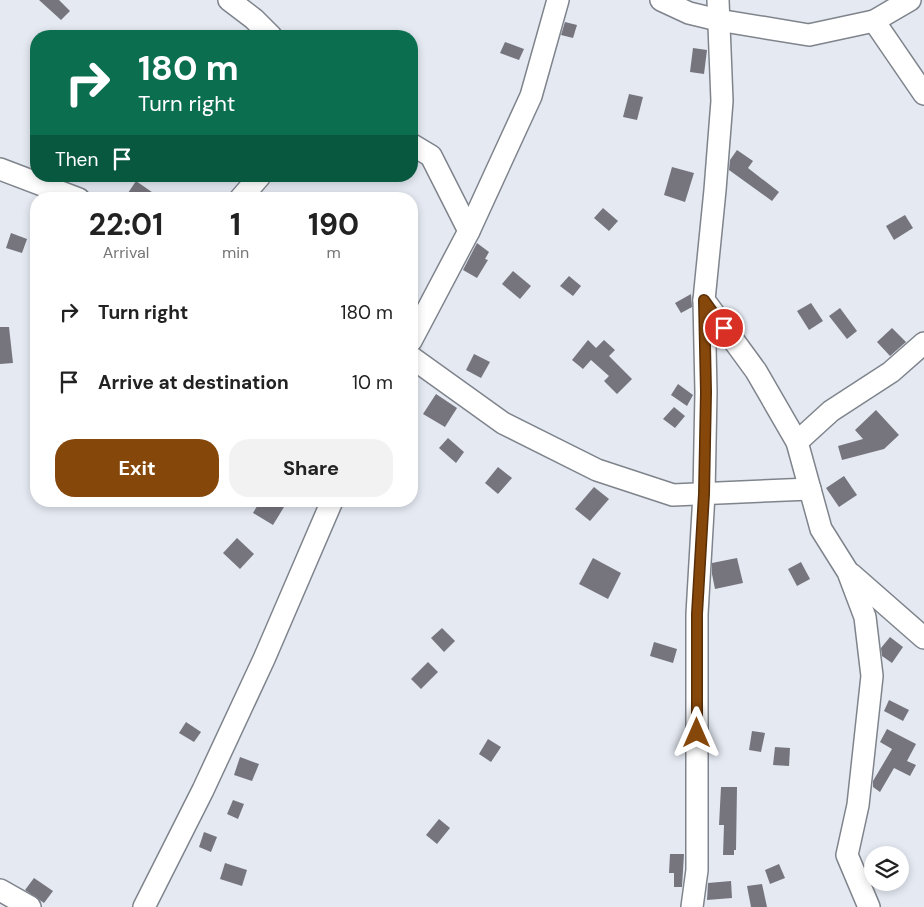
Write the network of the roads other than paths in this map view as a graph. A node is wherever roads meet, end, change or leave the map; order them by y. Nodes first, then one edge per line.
1 (229, 0) edge
2 (558, 0) edge
3 (661, 0) edge
4 (910, 0) edge
5 (718, 10) edge
6 (874, 21) junction
7 (266, 30) edge
8 (924, 94) edge
9 (418, 148) edge
10 (0, 169) edge
11 (30, 180) edge
12 (34, 182) edge
13 (255, 182) edge
14 (61, 192) edge
15 (246, 192) edge
16 (469, 231) junction
17 (704, 300) junction
18 (418, 328) edge
19 (924, 342) edge
20 (418, 362) edge
21 (797, 442) junction
22 (810, 489) junction
23 (704, 494) junction
24 (329, 507) edge
25 (848, 572) junction
26 (924, 638) edge
27 (0, 890) edge
28 (30, 907) edge
29 (144, 907) edge
30 (692, 907) edge
31 (869, 907) edge

1 - 7 street
2 - 16 street
3 - 5 street
4 - 6 street
5 - 6 street
5 - 17 street
6 - 8 street
9 - 16 street
10 - 11 street
12 - 14 street
13 - 15 street
16 - 18 street
17 - 21 street
17 - 23 street
19 - 21 street
20 - 23 street
21 - 22 street
22 - 23 street
22 - 25 street
23 - 30 street
24 - 29 street
25 - 26 street
25 - 31 street
27 - 28 street

